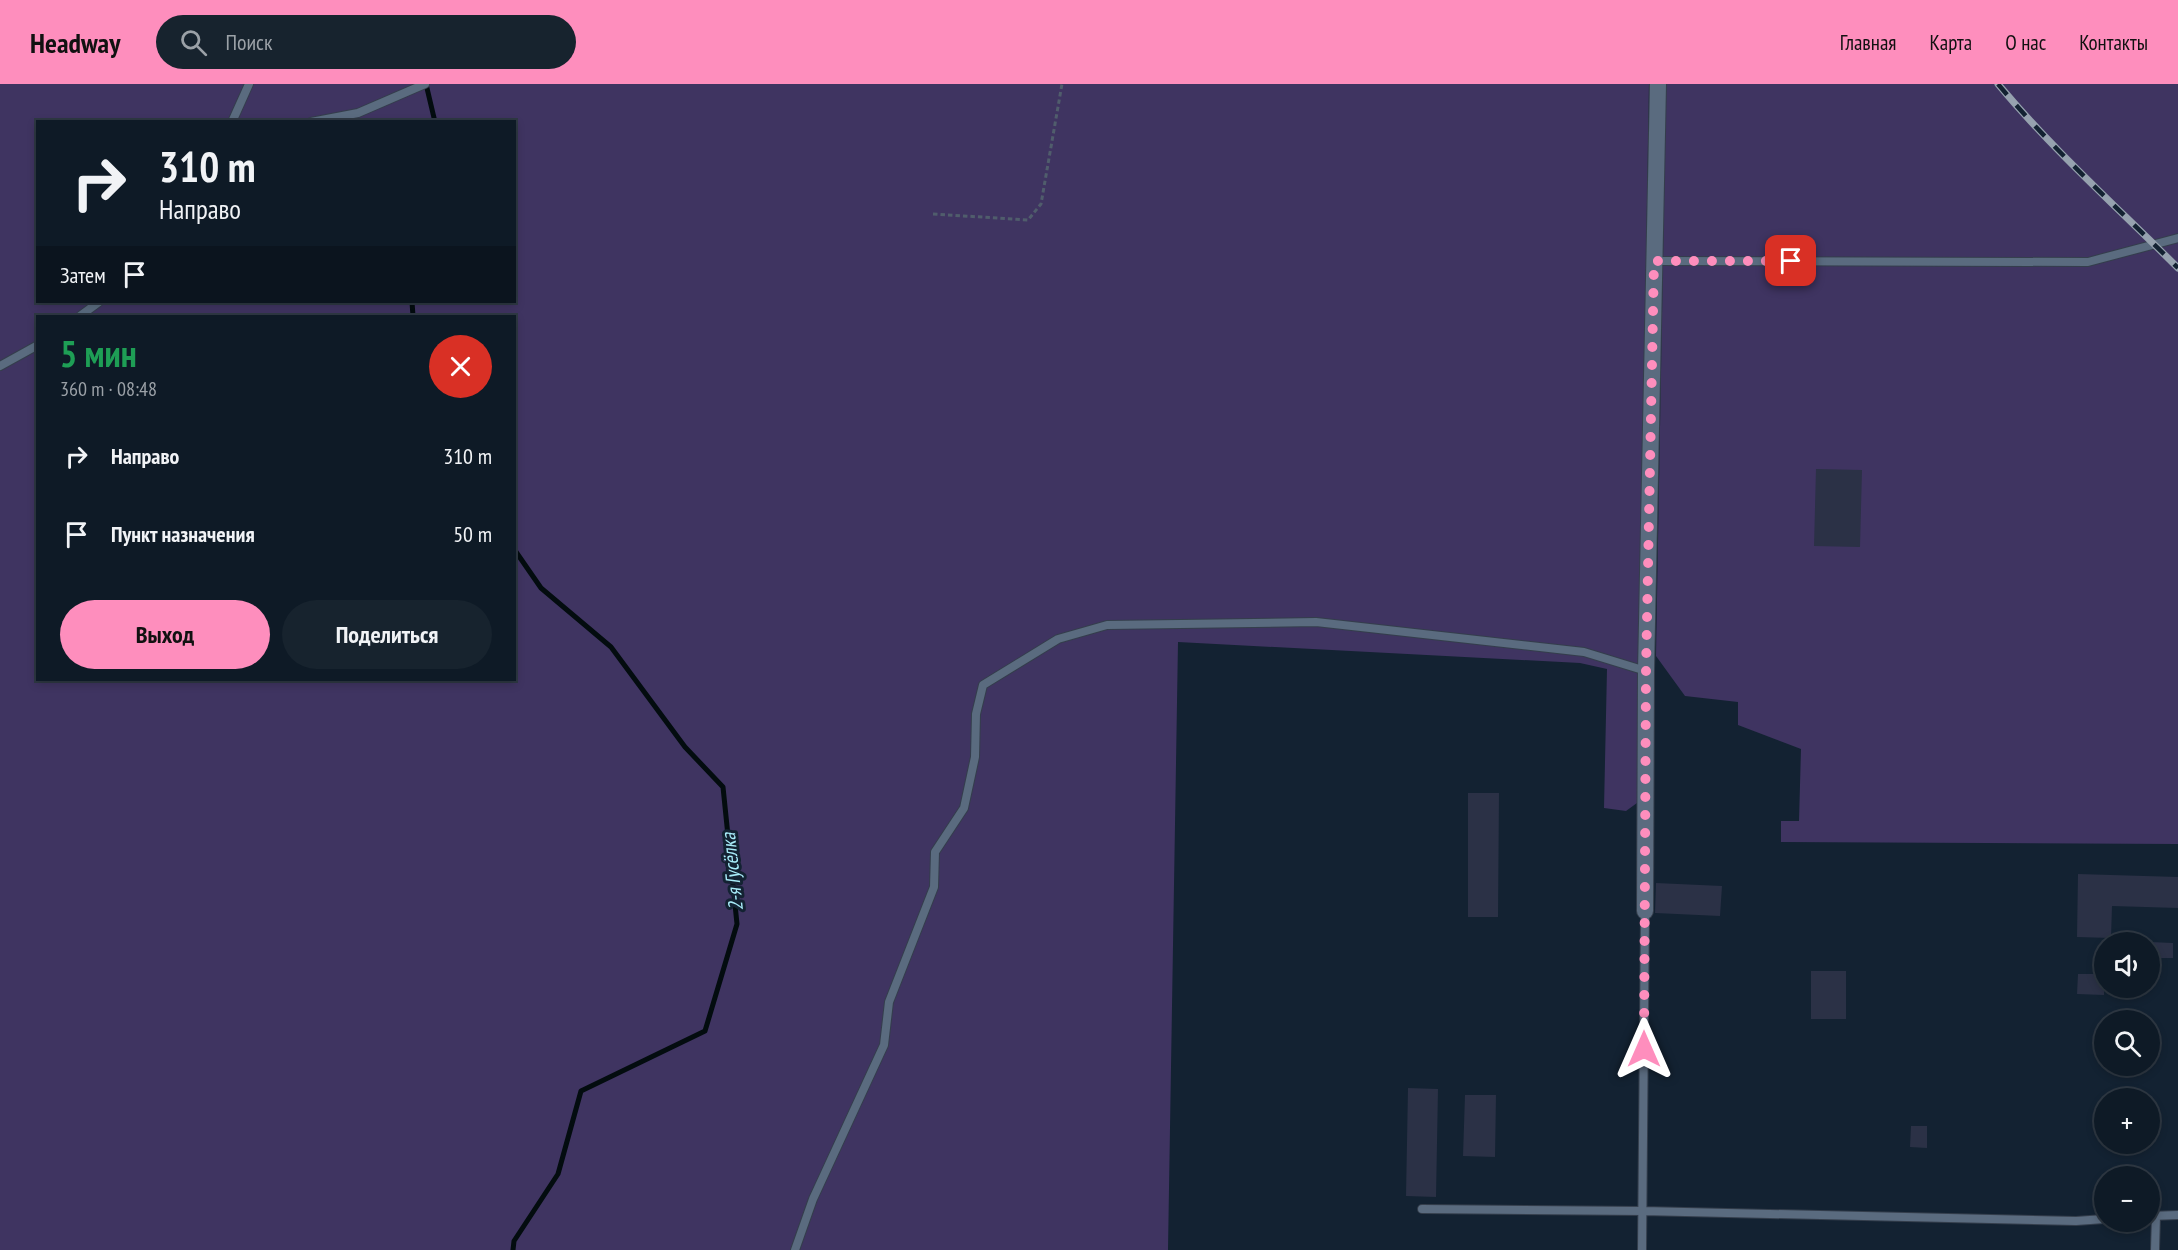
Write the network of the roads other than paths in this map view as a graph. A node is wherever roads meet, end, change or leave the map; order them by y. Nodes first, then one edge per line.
1 (249, 84) edge
2 (425, 84) edge
3 (1658, 84) edge
4 (233, 120) edge
5 (321, 120) edge
6 (2178, 238) edge
7 (1654, 261) junction
8 (98, 303) edge
9 (81, 315) edge
10 (36, 346) edge
11 (0, 366) edge
12 (1646, 671) junction
13 (1645, 911) joint
14 (1422, 1209) dead end
15 (1643, 1211) junction
16 (2178, 1215) edge
17 (2160, 1216) edge
18 (2094, 1220) edge
19 (2154, 1232) edge
20 (795, 1250) edge
21 (1642, 1250) edge
22 (2155, 1250) edge

1 - 4 lane
2 - 5 lane
3 - 7 street
6 - 7 lane
7 - 12 street
8 - 9 lane
10 - 11 lane
12 - 13 street
12 - 20 lane
13 - 15 lane
14 - 15 lane
15 - 18 lane
15 - 21 lane
16 - 17 lane
19 - 22 lane

